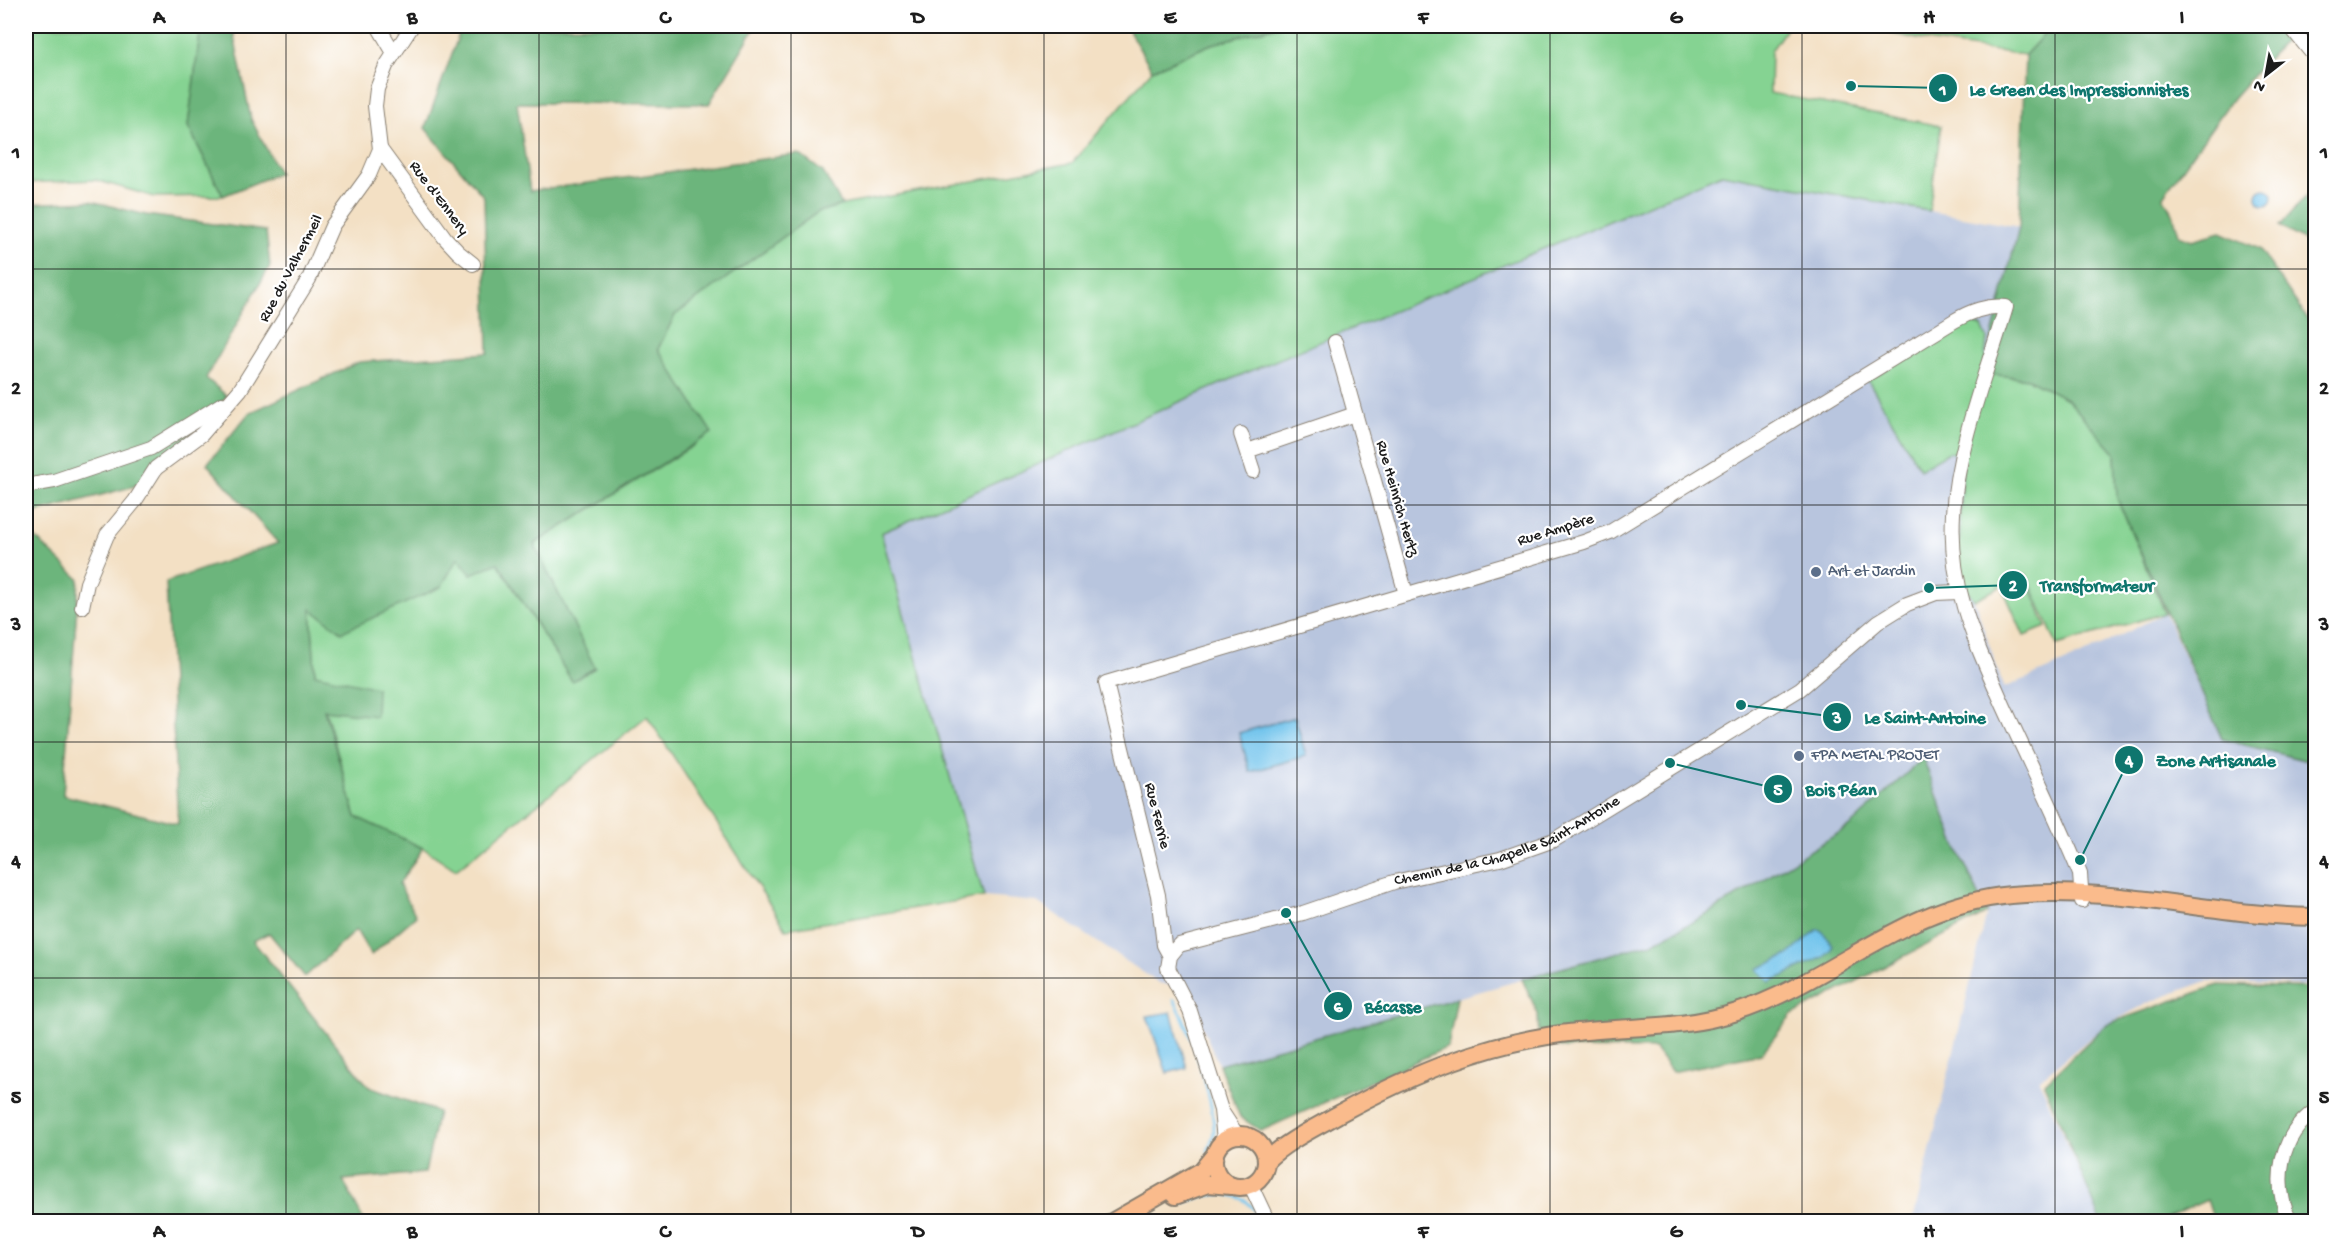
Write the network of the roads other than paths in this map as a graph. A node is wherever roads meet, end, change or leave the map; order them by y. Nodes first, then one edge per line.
1 (378, 26) edge
2 (412, 26) edge
3 (2290, 26) edge
4 (394, 53) junction
5 (2316, 58) edge
6 (380, 149) junction
7 (473, 264) dead end
8 (1335, 342) dead end
9 (237, 394) junction
10 (1355, 414) junction
11 (1241, 434) dead end
12 (1247, 451) junction
13 (1253, 471) dead end
14 (26, 486) edge
15 (1959, 592) junction
16 (1406, 594) junction
17 (82, 607) dead end
18 (1106, 683) joint
19 (2082, 897) junction
20 (2316, 917) edge
21 (2316, 926) edge
22 (1170, 956) junction
23 (1365, 1100) junction
24 (2316, 1110) edge
25 (1226, 1143) junction
26 (1259, 1143) junction
27 (1267, 1160) junction
28 (1231, 1186) junction
29 (1251, 1186) junction
30 (1112, 1221) edge
31 (1119, 1221) edge
32 (1268, 1221) edge
33 (2290, 1221) edge

1 - 4 street
2 - 4 street
3 - 5 street
4 - 6 street
6 - 7 street, Rue d'Ennery
6 - 9 street, Rue du Valhermeil
8 - 10 street, Rue Heinrich Hertz
9 - 14 street, Rue du Valhermeil
9 - 17 street, Rue du Valhermeil
10 - 12 street
10 - 16 street, Rue Heinrich Hertz
11 - 12 street
12 - 13 street
15 - 16 street, Rue Ampère
15 - 19 street
15 - 22 street, Chemin de la Chapelle Saint-Antoine
16 - 18 street, Rue Ampère
18 - 22 street, Rue Ferrie
19 - 20 main road
19 - 21 main road
19 - 23 main road
22 - 25 street
23 - 26 main road
23 - 27 main road
24 - 33 street
25 - 26 main road
25 - 28 main road
25 - 30 main road
26 - 27 main road
27 - 29 main road
28 - 29 main road
28 - 31 main road
29 - 32 street

